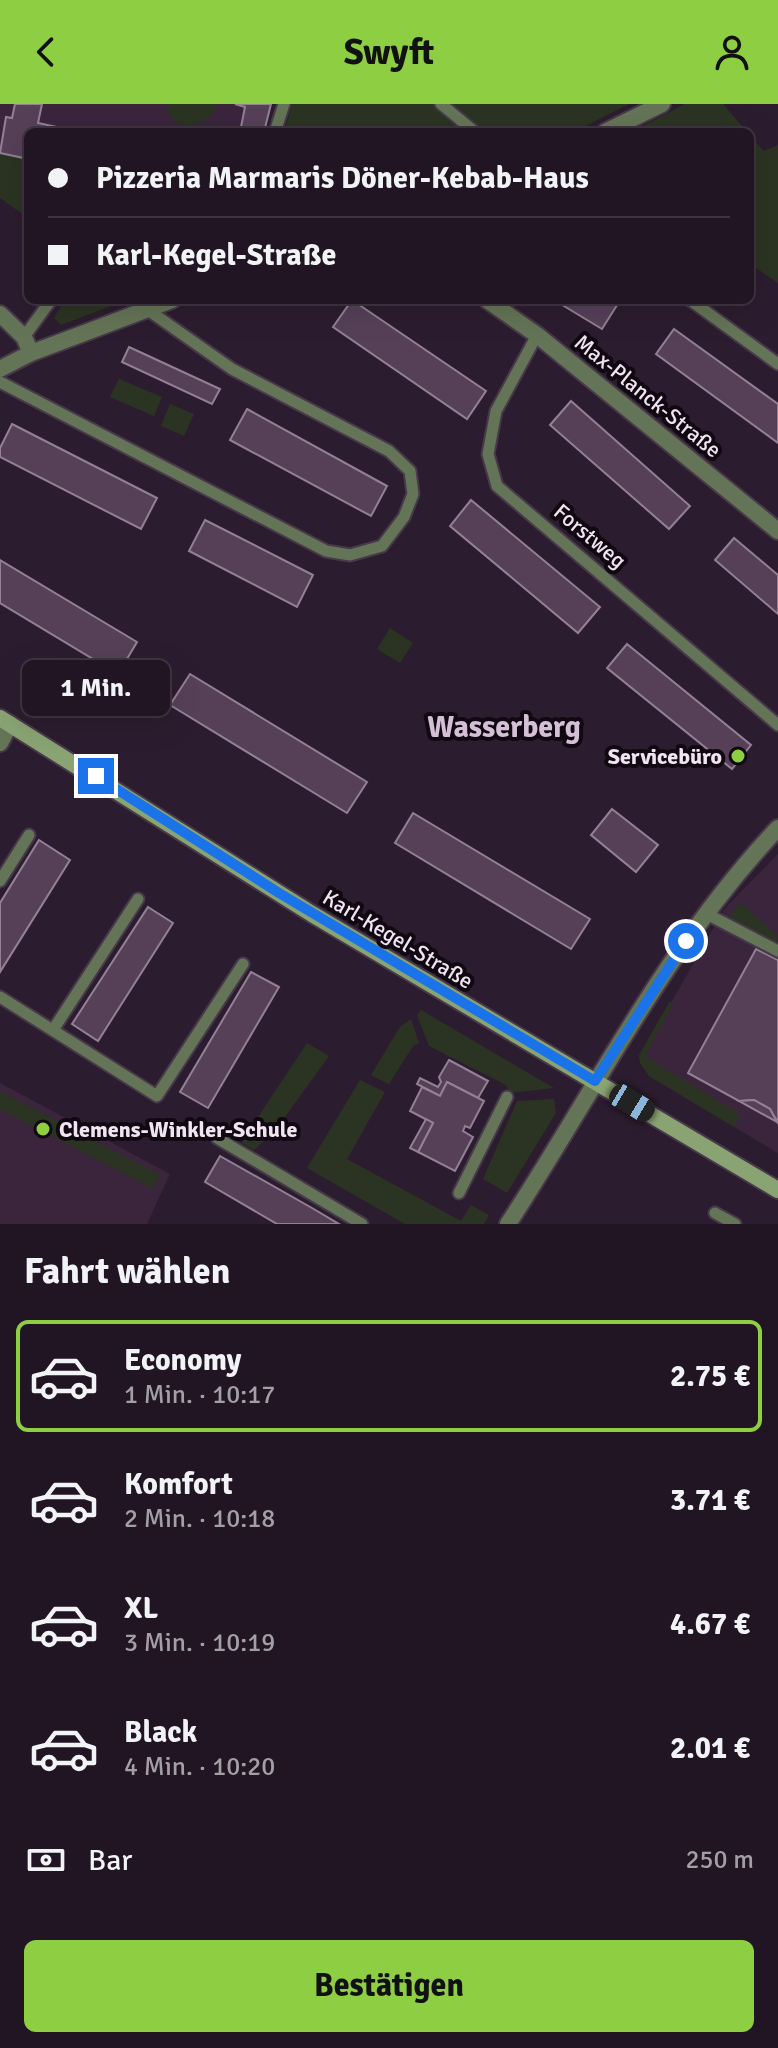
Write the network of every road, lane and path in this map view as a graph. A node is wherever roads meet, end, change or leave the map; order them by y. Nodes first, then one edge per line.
1 (284, 104) edge
2 (441, 104) edge
3 (662, 104) edge
4 (276, 128) edge
5 (470, 128) edge
6 (613, 128) edge
7 (48, 304) edge
8 (162, 304) edge
9 (493, 304) edge
10 (696, 304) edge
11 (148, 310) junction
12 (0, 314) edge
13 (537, 335) junction
14 (24, 337) junction
15 (31, 353) junction
16 (778, 364) edge
17 (0, 369) edge
18 (0, 382) edge
19 (778, 531) edge
20 (5, 721) edge
21 (778, 725) edge
22 (0, 743) edge
23 (778, 828) edge
24 (29, 835) dead end
25 (0, 881) edge
26 (138, 899) dead end
27 (705, 913) junction
28 (778, 951) edge
29 (243, 964) dead end
30 (0, 997) edge
31 (53, 1030) junction
32 (595, 1081) junction
33 (507, 1097) dead end
34 (217, 1138) dead end
35 (778, 1190) edge
36 (459, 1193) dead end
37 (715, 1213) dead end
38 (362, 1224) edge
39 (508, 1224) edge
40 (735, 1224) edge

1 - 4 lane
2 - 5 lane
3 - 6 street
7 - 14 lane
8 - 11 street
9 - 13 street, Max-Planck-Straße
10 - 16 lane
11 - 15 street
11 - 18 lane
12 - 14 street
13 - 19 street, Max-Planck-Straße
13 - 21 lane, Forstweg
14 - 15 street
15 - 17 street
20 - 22 street
20 - 32 street, Karl-Kegel-Straße
23 - 27 street
24 - 25 lane
26 - 31 lane
27 - 28 lane
27 - 32 street
29 - 31 lane
30 - 31 lane
32 - 35 street, Karl-Kegel-Straße
32 - 39 street
33 - 36 lane
34 - 38 lane
37 - 40 lane

